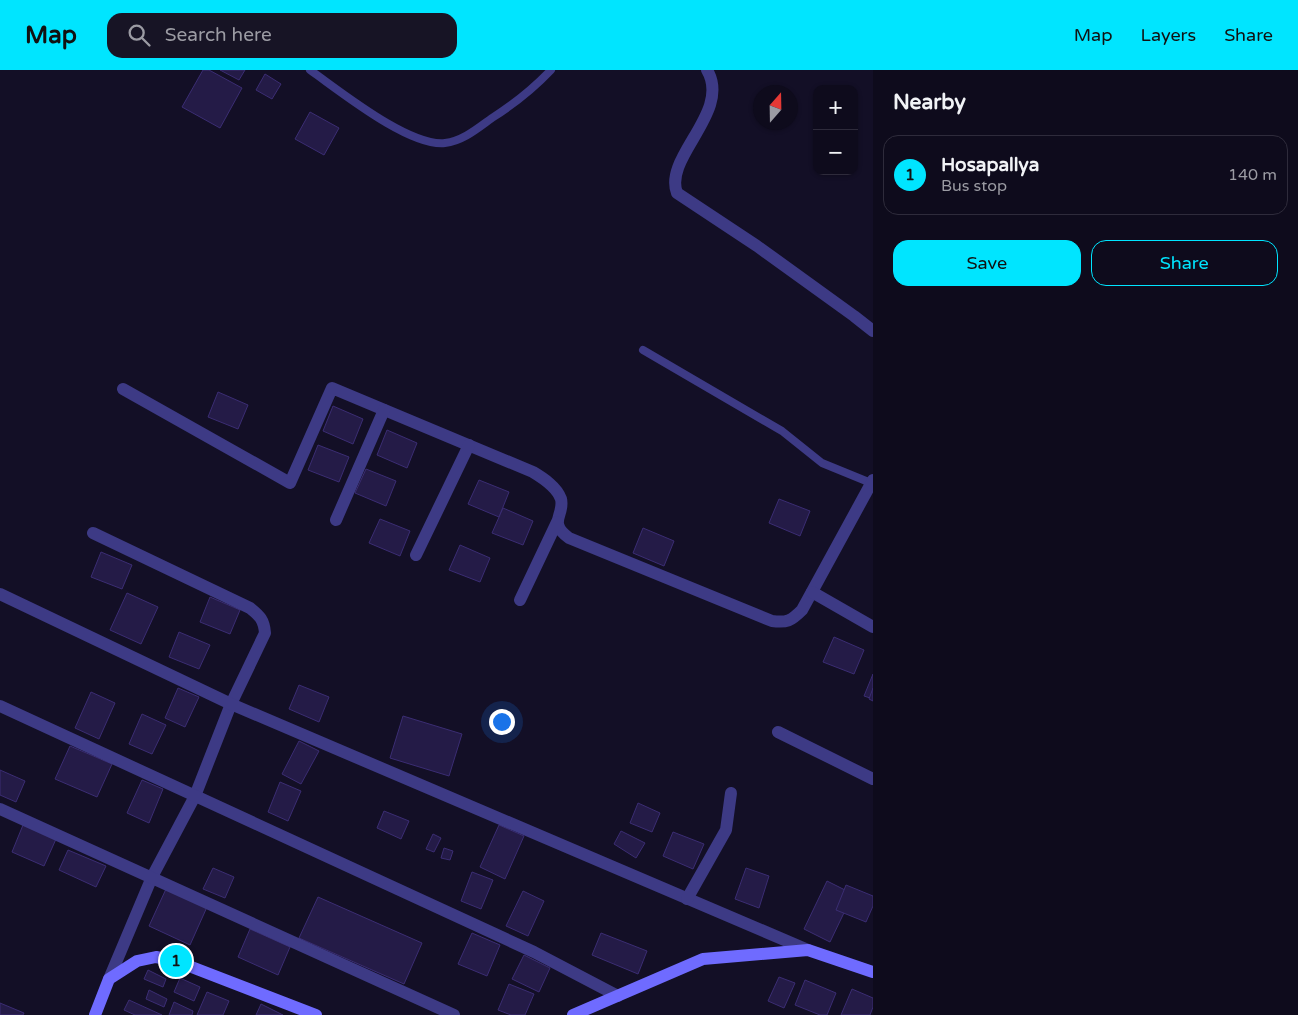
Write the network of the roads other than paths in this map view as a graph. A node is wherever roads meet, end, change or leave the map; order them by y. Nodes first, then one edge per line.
1 (310, 70) edge
2 (551, 70) edge
3 (707, 70) edge
4 (873, 331) edge
5 (643, 350) dead end
6 (123, 389) dead end
7 (384, 410) junction
8 (469, 445) junction
9 (872, 481) edge
10 (336, 520) dead end
11 (557, 522) junction
12 (94, 533) dead end
13 (416, 555) dead end
14 (812, 592) junction
15 (0, 594) edge
16 (520, 600) dead end
17 (873, 627) edge
18 (231, 704) junction
19 (0, 706) edge
20 (778, 732) dead end
21 (873, 779) edge
22 (731, 793) dead end
23 (195, 796) junction
24 (0, 809) edge
25 (152, 877) junction
26 (687, 899) junction
27 (808, 950) junction
28 (873, 972) edge
29 (109, 979) junction
30 (618, 996) junction
31 (95, 1015) edge
32 (315, 1015) edge
33 (454, 1015) edge
34 (573, 1015) edge

1 - 2 lane
3 - 4 street
5 - 9 lane
6 - 7 street
7 - 8 street
7 - 10 street
8 - 11 street
8 - 13 street
9 - 14 street
11 - 14 street
11 - 16 street
12 - 18 street
14 - 17 street
15 - 18 street
18 - 23 street
18 - 26 street
19 - 23 street
20 - 21 street
22 - 26 street
23 - 25 street
23 - 30 street
24 - 25 street
25 - 29 street
25 - 33 street
26 - 27 street
27 - 28 main road
27 - 30 main road
29 - 31 main road
29 - 32 main road
30 - 34 main road

